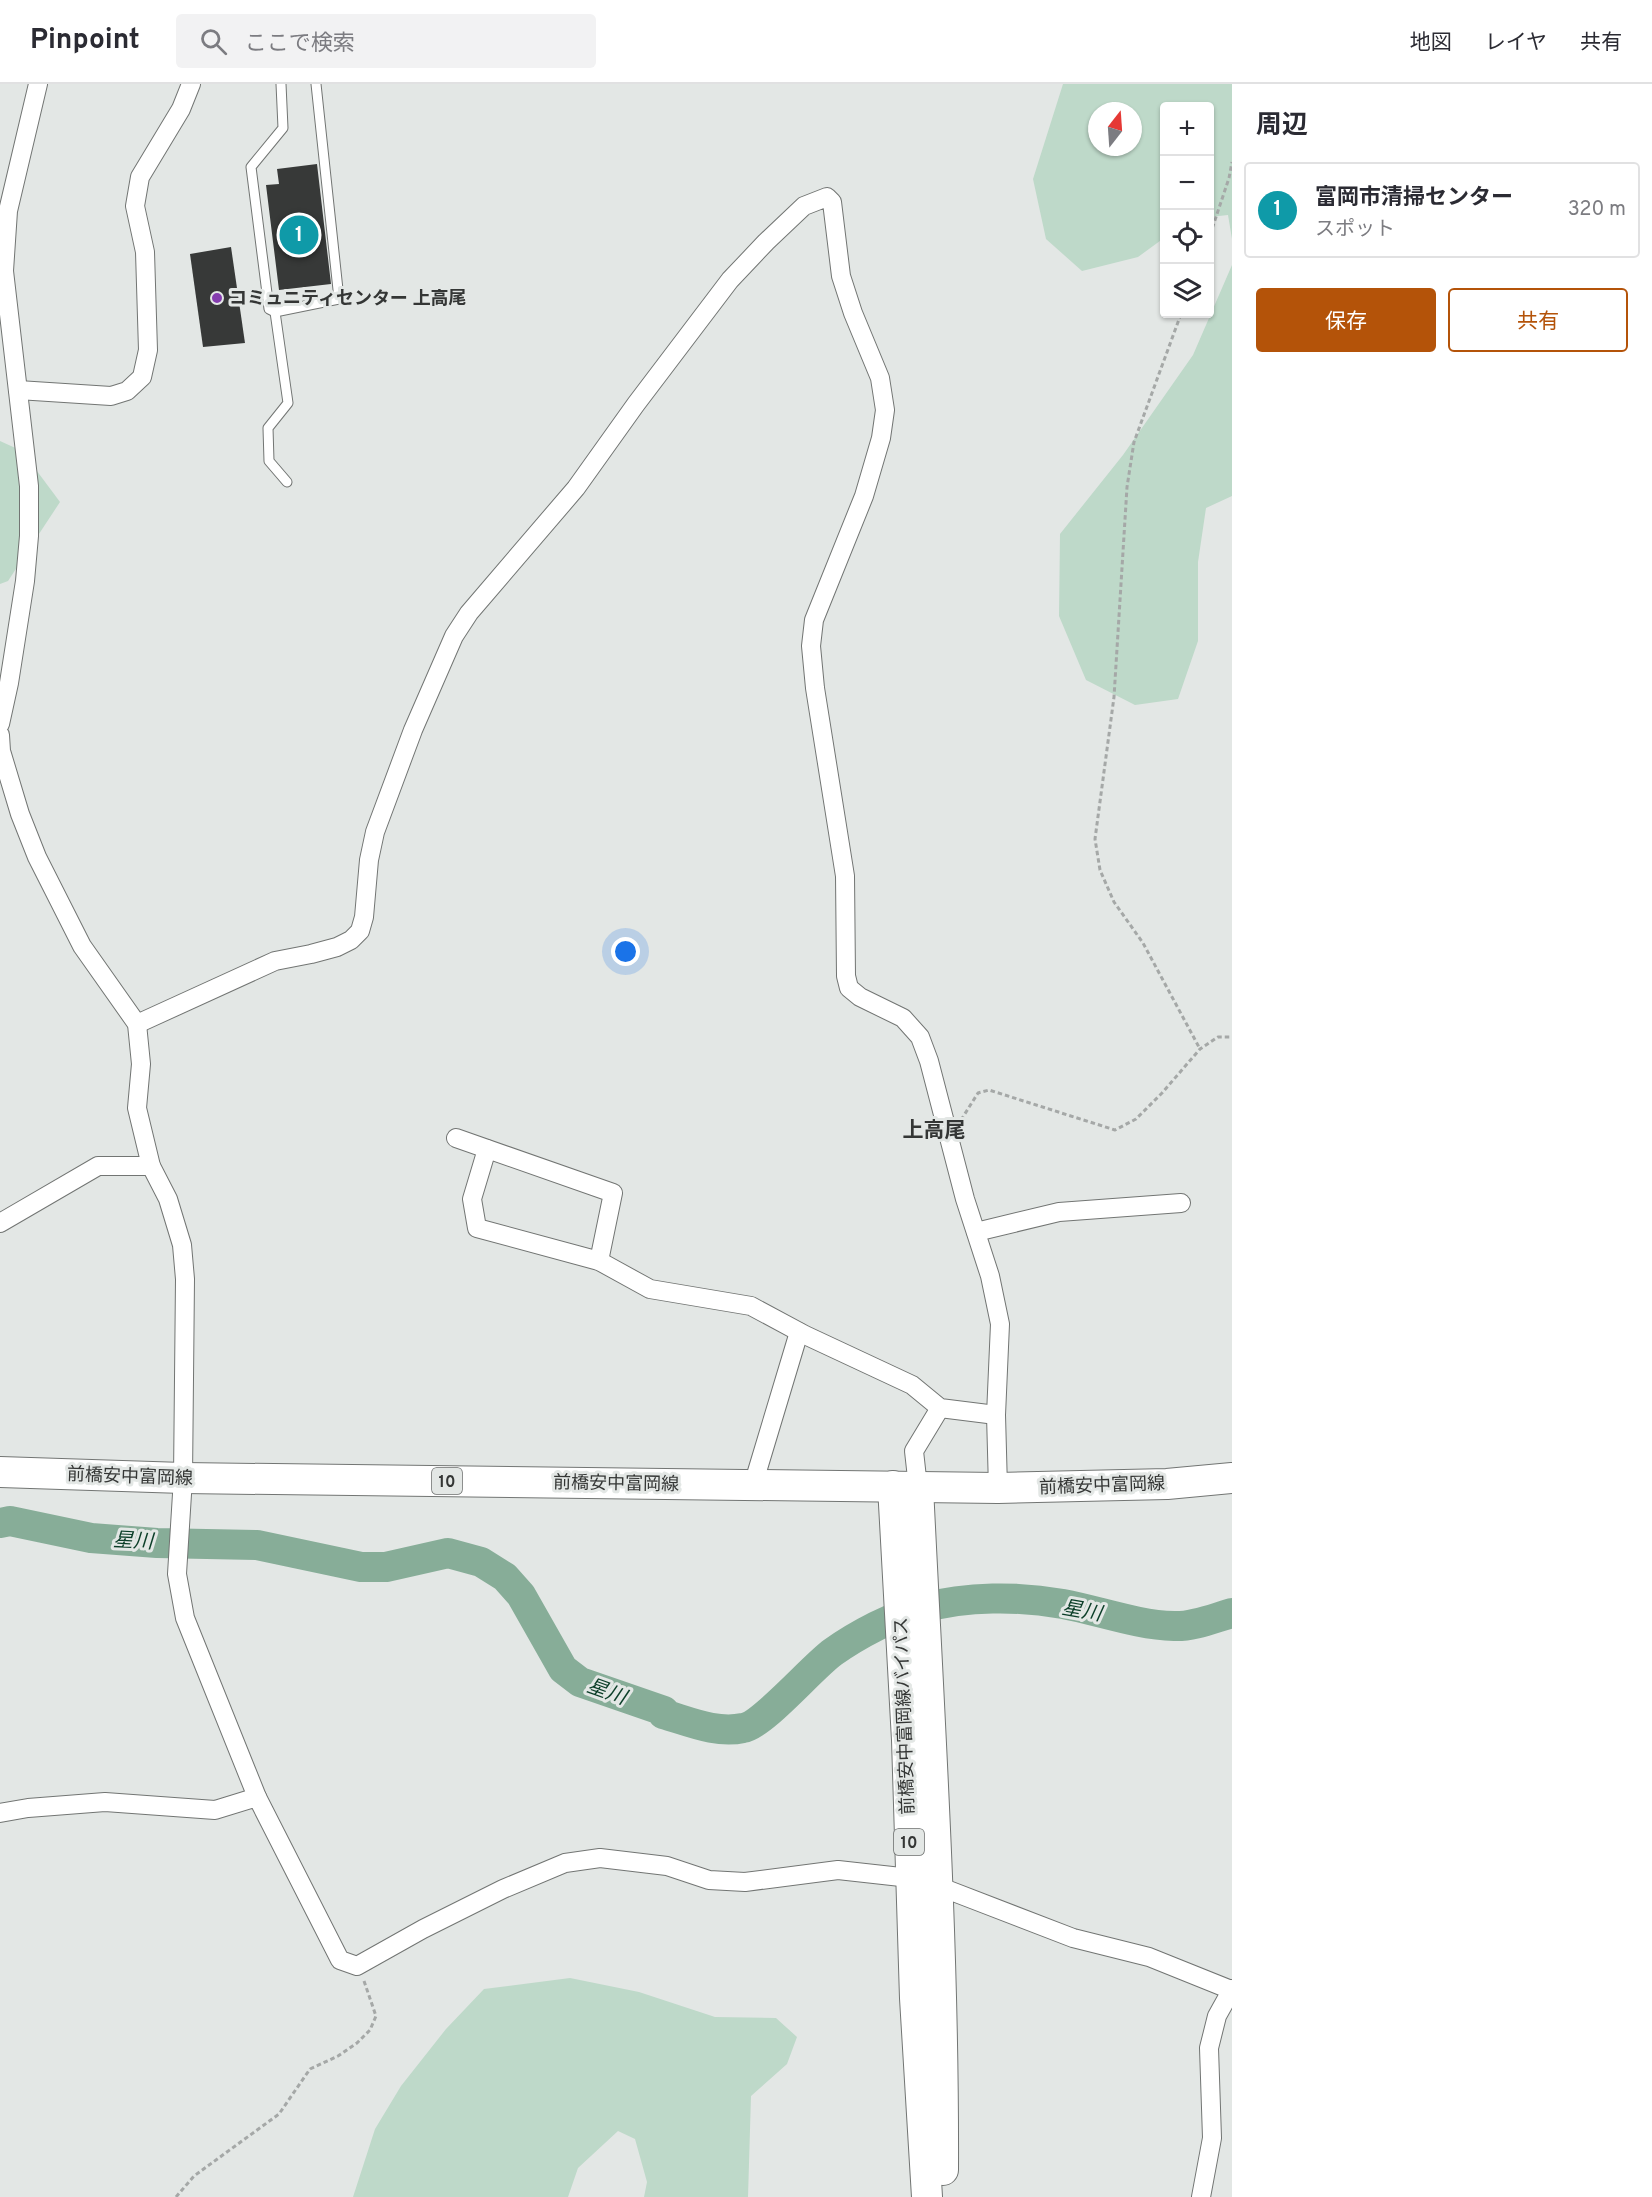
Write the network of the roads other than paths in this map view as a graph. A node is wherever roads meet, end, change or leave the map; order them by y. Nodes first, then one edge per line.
1 (38, 84) edge
2 (191, 84) edge
3 (281, 84) edge
4 (316, 84) edge
5 (275, 312) junction
6 (18, 390) junction
7 (287, 482) dead end
8 (0, 724) edge
9 (0, 735) edge
10 (136, 1024) junction
11 (456, 1138) dead end
12 (487, 1149) junction
13 (151, 1166) junction
14 (1181, 1203) dead end
15 (0, 1223) edge
16 (976, 1232) junction
17 (599, 1261) junction
18 (799, 1332) junction
19 (940, 1408) junction
20 (996, 1415) junction
21 (0, 1472) edge
22 (183, 1478) junction
23 (1232, 1478) edge
24 (753, 1485) junction
25 (905, 1487) junction
26 (998, 1488) junction
27 (257, 1797) junction
28 (0, 1813) edge
29 (924, 1882) junction
30 (1232, 1989) edge
31 (927, 2197) edge
32 (943, 2197) edge
33 (1201, 2197) edge

1 - 6 street
2 - 6 street
3 - 5 lane
4 - 5 lane
5 - 7 lane
6 - 8 street
9 - 10 street
10 - 13 street
10 - 16 street
11 - 12 street
12 - 17 street
12 - 17 street
13 - 15 street
13 - 22 street
14 - 16 street
16 - 20 street
17 - 18 street
18 - 19 street
18 - 24 street
19 - 20 street
19 - 25 street
20 - 26 street
21 - 22 main road, 前橋安中富岡線 / 10
22 - 24 main road, 前橋安中富岡線 / 10
22 - 27 street
23 - 26 main road, 前橋安中富岡線 / 10
24 - 25 main road, 前橋安中富岡線 / 10
25 - 26 main road, 前橋安中富岡線 / 10
25 - 29 main road, 前橋安中富岡線バイパス / 10
27 - 28 street
27 - 29 street
29 - 30 street
29 - 31 main road, 前橋安中富岡線バイパス / 10
29 - 32 main road, 前橋安中富岡線バイパス / 10
30 - 33 street

